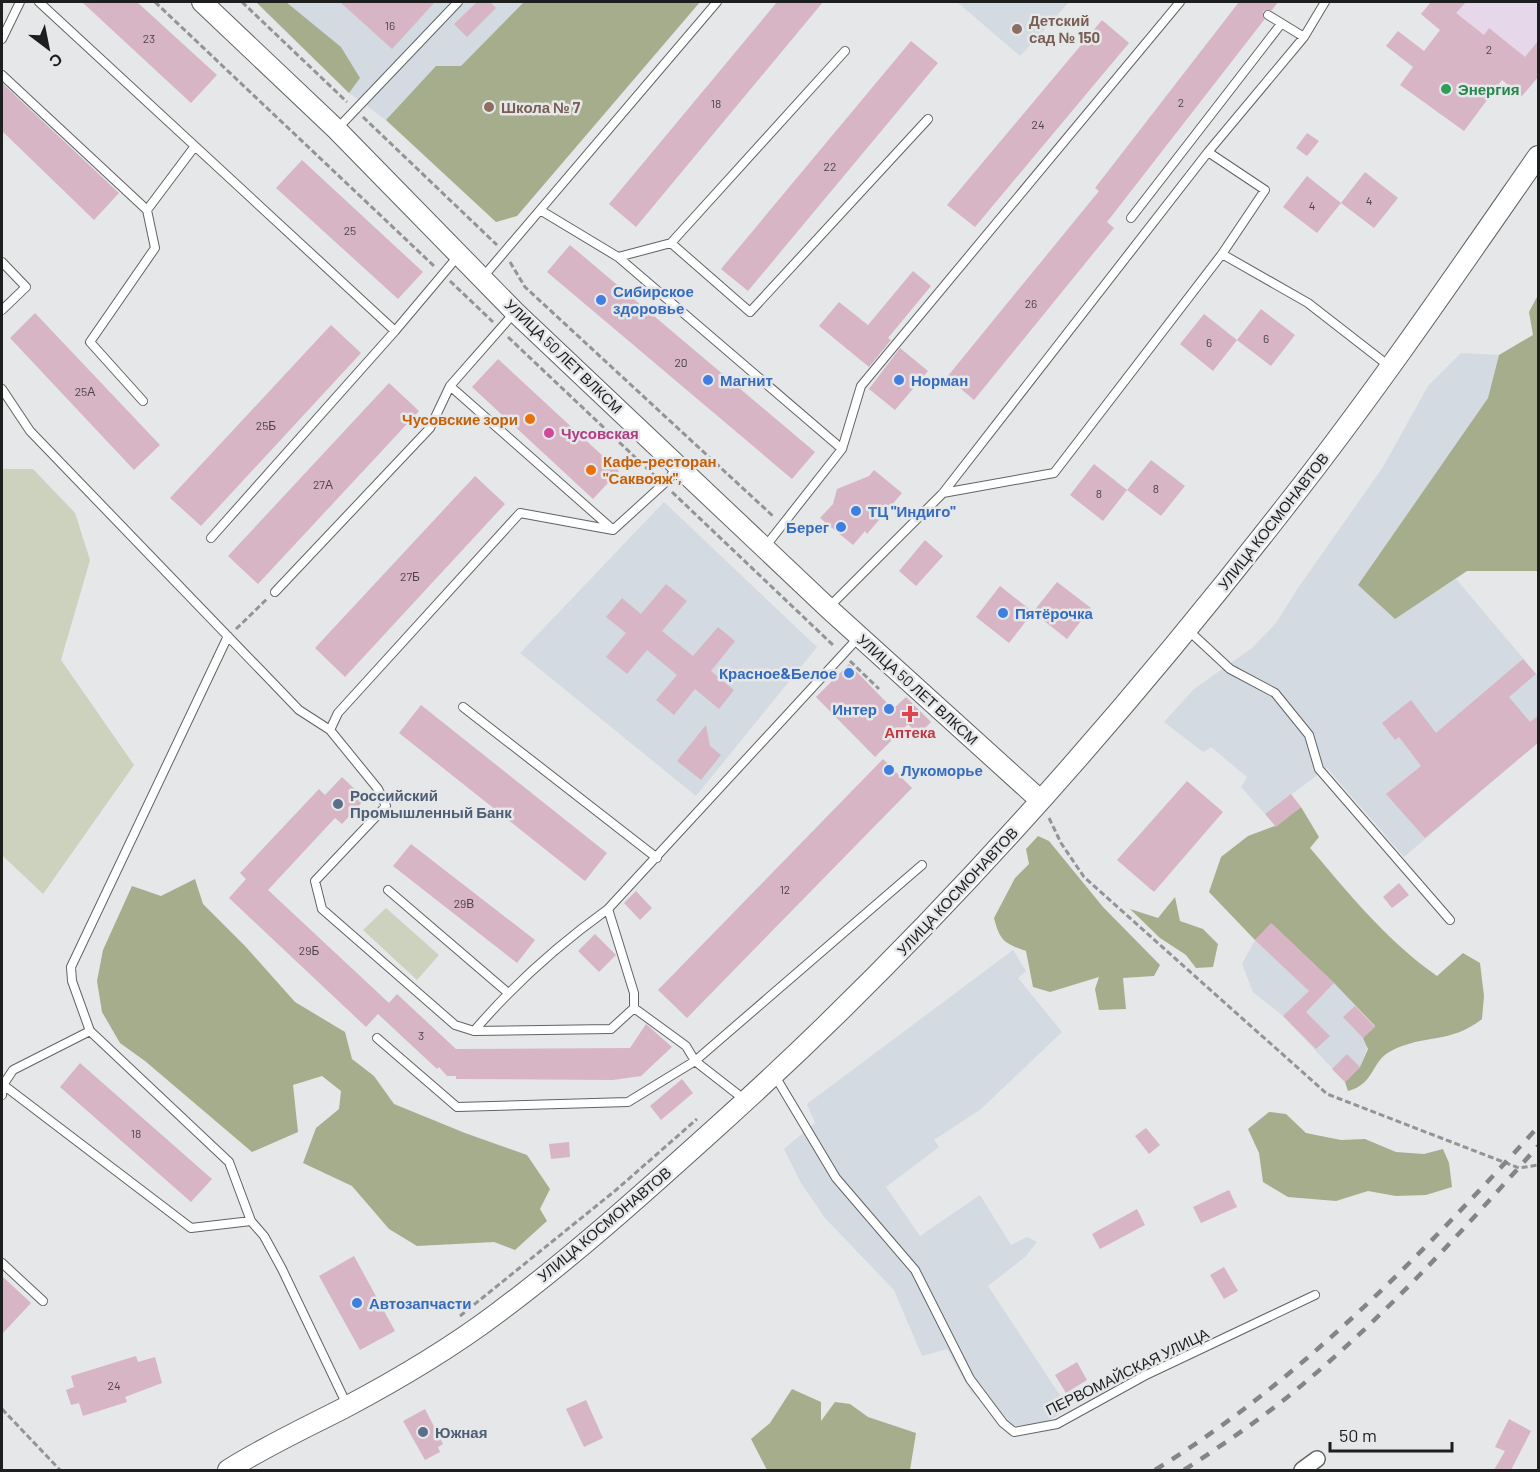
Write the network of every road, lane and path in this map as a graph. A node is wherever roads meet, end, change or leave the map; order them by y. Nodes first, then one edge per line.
1 (20, 2) edge
2 (39, 2) edge
3 (155, 2) edge
4 (202, 2) edge
5 (242, 2) edge
6 (458, 2) edge
7 (717, 2) edge
8 (1180, 2) edge
9 (1325, 2) edge
10 (1268, 15) dead end
11 (1281, 24) junction
12 (1304, 37) junction
13 (2, 39) edge
14 (845, 51) dead end
15 (2, 75) edge
16 (354, 109) junction
17 (928, 119) dead end
18 (336, 129) junction
19 (195, 146) junction
20 (1208, 152) junction
21 (1539, 156) edge
22 (147, 210) junction
23 (540, 210) junction
24 (1131, 218) dead end
25 (671, 243) junction
26 (505, 253) junction
27 (460, 254) junction
28 (1222, 254) junction
29 (618, 257) junction
30 (2, 262) edge
31 (441, 273) junction
32 (483, 277) junction
33 (2, 310) edge
34 (515, 312) junction
35 (499, 328) junction
36 (395, 331) junction
37 (1390, 367) junction
38 (450, 386) junction
39 (2, 389) edge
40 (143, 401) dead end
41 (842, 449) junction
42 (678, 464) junction
43 (663, 484) junction
44 (943, 494) junction
45 (783, 525) junction
46 (613, 530) junction
47 (211, 538) dead end
48 (764, 548) junction
49 (275, 592) joint
50 (828, 608) junction
51 (1188, 630) junction
52 (228, 636) junction
53 (860, 637) junction
54 (843, 655) junction
55 (879, 689) dead end
56 (464, 707) dead end
57 (330, 730) junction
58 (1040, 800) junction
59 (657, 858) junction
60 (922, 865) dead end
61 (388, 890) dead end
62 (608, 909) junction
63 (1450, 921) dead end
64 (507, 992) junction
65 (634, 1008) junction
66 (90, 1031) junction
67 (474, 1031) junction
68 (377, 1038) dead end
69 (695, 1061) junction
70 (774, 1076) junction
71 (2, 1085) edge
72 (2, 1095) edge
73 (746, 1101) junction
74 (704, 1112) dead end
75 (1539, 1165) edge
76 (250, 1221) junction
77 (2, 1263) edge
78 (1315, 1295) dead end
79 (43, 1301) dead end
80 (453, 1322) dead end
81 (347, 1406) junction
82 (2, 1409) edge
83 (1317, 1459) dead end
84 (60, 1470) edge
85 (228, 1470) edge
86 (1302, 1470) edge

1 - 13 lane
2 - 19 lane
3 - 31 path
4 - 18 street, УЛИЦА 50 ЛЕТ ВЛКСМ
5 - 16 path
6 - 16 lane
7 - 23 lane
8 - 41 lane
9 - 12 lane
10 - 11 lane
11 - 12 lane
11 - 24 lane
12 - 20 lane
14 - 25 lane
15 - 22 lane
16 - 18 lane
16 - 26 path
17 - 25 lane
18 - 27 street, УЛИЦА 50 ЛЕТ ВЛКСМ
19 - 22 lane
19 - 36 lane
20 - 28 lane
20 - 44 lane
21 - 37 street, УЛИЦА КОСМОНАВТОВ
22 - 40 lane
23 - 26 lane
23 - 29 lane
25 - 29 lane
26 - 32 lane
26 - 45 path
27 - 31 lane
27 - 32 street, УЛИЦА 50 ЛЕТ ВЛКСМ
28 - 37 lane
28 - 44 lane
29 - 41 lane
30 - 33 lane
31 - 35 path
31 - 36 lane
32 - 34 street, УЛИЦА 50 ЛЕТ ВЛКСМ
34 - 35 lane
34 - 42 street, УЛИЦА 50 ЛЕТ ВЛКСМ
35 - 38 lane
35 - 43 path
36 - 47 lane
37 - 51 street, УЛИЦА КОСМОНАВТОВ
38 - 46 lane
38 - 49 lane
39 - 52 lane
41 - 45 lane
42 - 43 lane
42 - 48 street, УЛИЦА 50 ЛЕТ ВЛКСМ
43 - 46 lane
43 - 54 path
44 - 50 lane
45 - 48 lane
46 - 57 lane
48 - 50 street, УЛИЦА 50 ЛЕТ ВЛКСМ
49 - 52 path
50 - 53 street, УЛИЦА 50 ЛЕТ ВЛКСМ
51 - 58 street, УЛИЦА КОСМОНАВТОВ
51 - 63 lane
52 - 57 lane
52 - 66 lane
53 - 54 lane
53 - 58 street, УЛИЦА 50 ЛЕТ ВЛКСМ
54 - 55 path
54 - 59 lane
56 - 59 lane
57 - 67 lane
58 - 70 street, УЛИЦА КОСМОНАВТОВ
58 - 75 path
59 - 62 lane
60 - 69 lane
61 - 64 lane
62 - 64 lane
62 - 65 lane
64 - 67 lane
65 - 67 lane
65 - 69 lane
66 - 71 lane
66 - 76 lane
68 - 69 lane
69 - 73 lane
70 - 73 street, УЛИЦА КОСМОНАВТОВ
70 - 78 lane, ПЕРВОМАЙСКАЯ УЛИЦА
71 - 72 lane
71 - 76 lane
73 - 81 street, УЛИЦА КОСМОНАВТОВ
74 - 80 path
76 - 81 lane
77 - 79 lane
81 - 85 street, УЛИЦА КОСМОНАВТОВ
82 - 84 path
83 - 86 street

